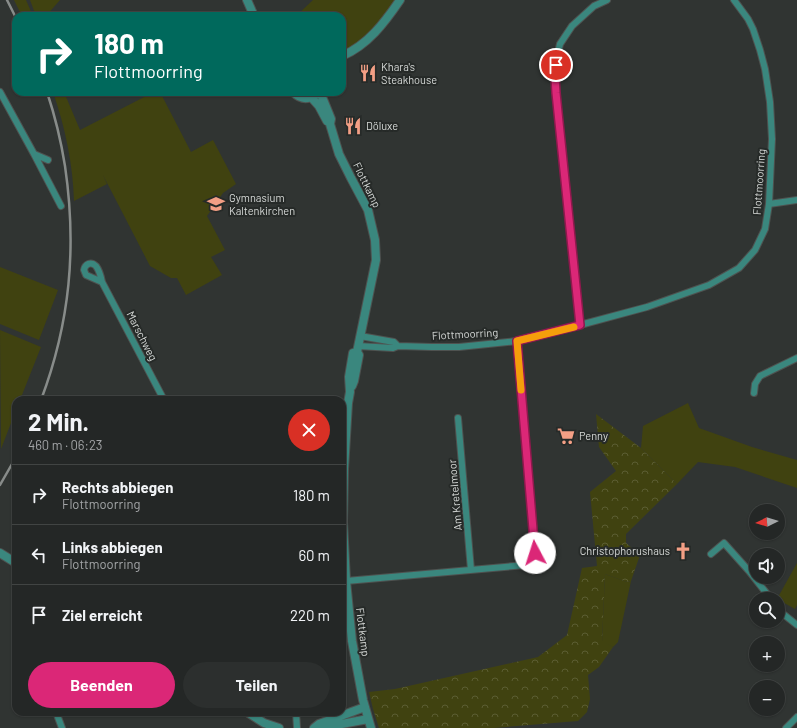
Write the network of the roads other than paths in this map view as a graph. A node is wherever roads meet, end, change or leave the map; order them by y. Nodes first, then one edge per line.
1 (247, 0) edge
2 (400, 0) edge
3 (607, 0) edge
4 (734, 0) edge
5 (252, 12) edge
6 (346, 54) edge
7 (0, 92) edge
8 (297, 96) edge
9 (311, 96) edge
10 (316, 96) edge
11 (34, 154) junction
12 (48, 160) dead end
13 (797, 200) edge
14 (769, 204) junction
15 (61, 206) dead end
16 (102, 282) dead end
17 (580, 325) junction
18 (360, 336) junction
19 (517, 341) junction
20 (398, 346) junction
21 (358, 349) junction
22 (797, 358) edge
23 (754, 393) dead end
24 (162, 396) edge
25 (458, 418) dead end
26 (346, 436) edge
27 (0, 552) edge
28 (711, 554) dead end
29 (12, 560) edge
30 (471, 570) junction
31 (346, 581) joint
32 (766, 592) edge
33 (785, 616) edge
34 (797, 626) edge
35 (364, 707) junction
36 (346, 714) edge
37 (58, 716) edge
38 (253, 716) edge
39 (296, 716) edge
40 (340, 716) edge
41 (797, 717) edge
42 (368, 719) junction
43 (62, 728) edge
44 (279, 728) edge
45 (297, 728) edge
46 (312, 728) edge
47 (317, 728) edge
48 (321, 728) edge
49 (370, 728) edge
50 (786, 728) edge

1 - 5 street
2 - 6 street
3 - 17 street
4 - 14 street, Flottmoorring
7 - 11 street
8 - 9 street, Flottkamp
10 - 18 street, Flottkamp
11 - 12 street
11 - 15 street
13 - 14 street
14 - 17 street, Flottmoorring
16 - 24 street, Marschweg
17 - 19 street, Flottmoorring
18 - 20 street, Flottmoorring
18 - 21 street, Flottkamp
19 - 20 street, Flottmoorring
19 - 30 street
20 - 21 street, Flottmoorring
21 - 26 street, Flottkamp
22 - 23 street
25 - 30 street, Am Kretelmoor
27 - 29 street
28 - 32 street
30 - 31 street
31 - 35 street, Flottkamp
33 - 34 street
35 - 36 street
35 - 42 street, Flottkamp
37 - 43 street
38 - 44 street
39 - 45 street
40 - 46 street
41 - 50 street
42 - 48 street
42 - 49 street, Flottkamp
46 - 47 street

